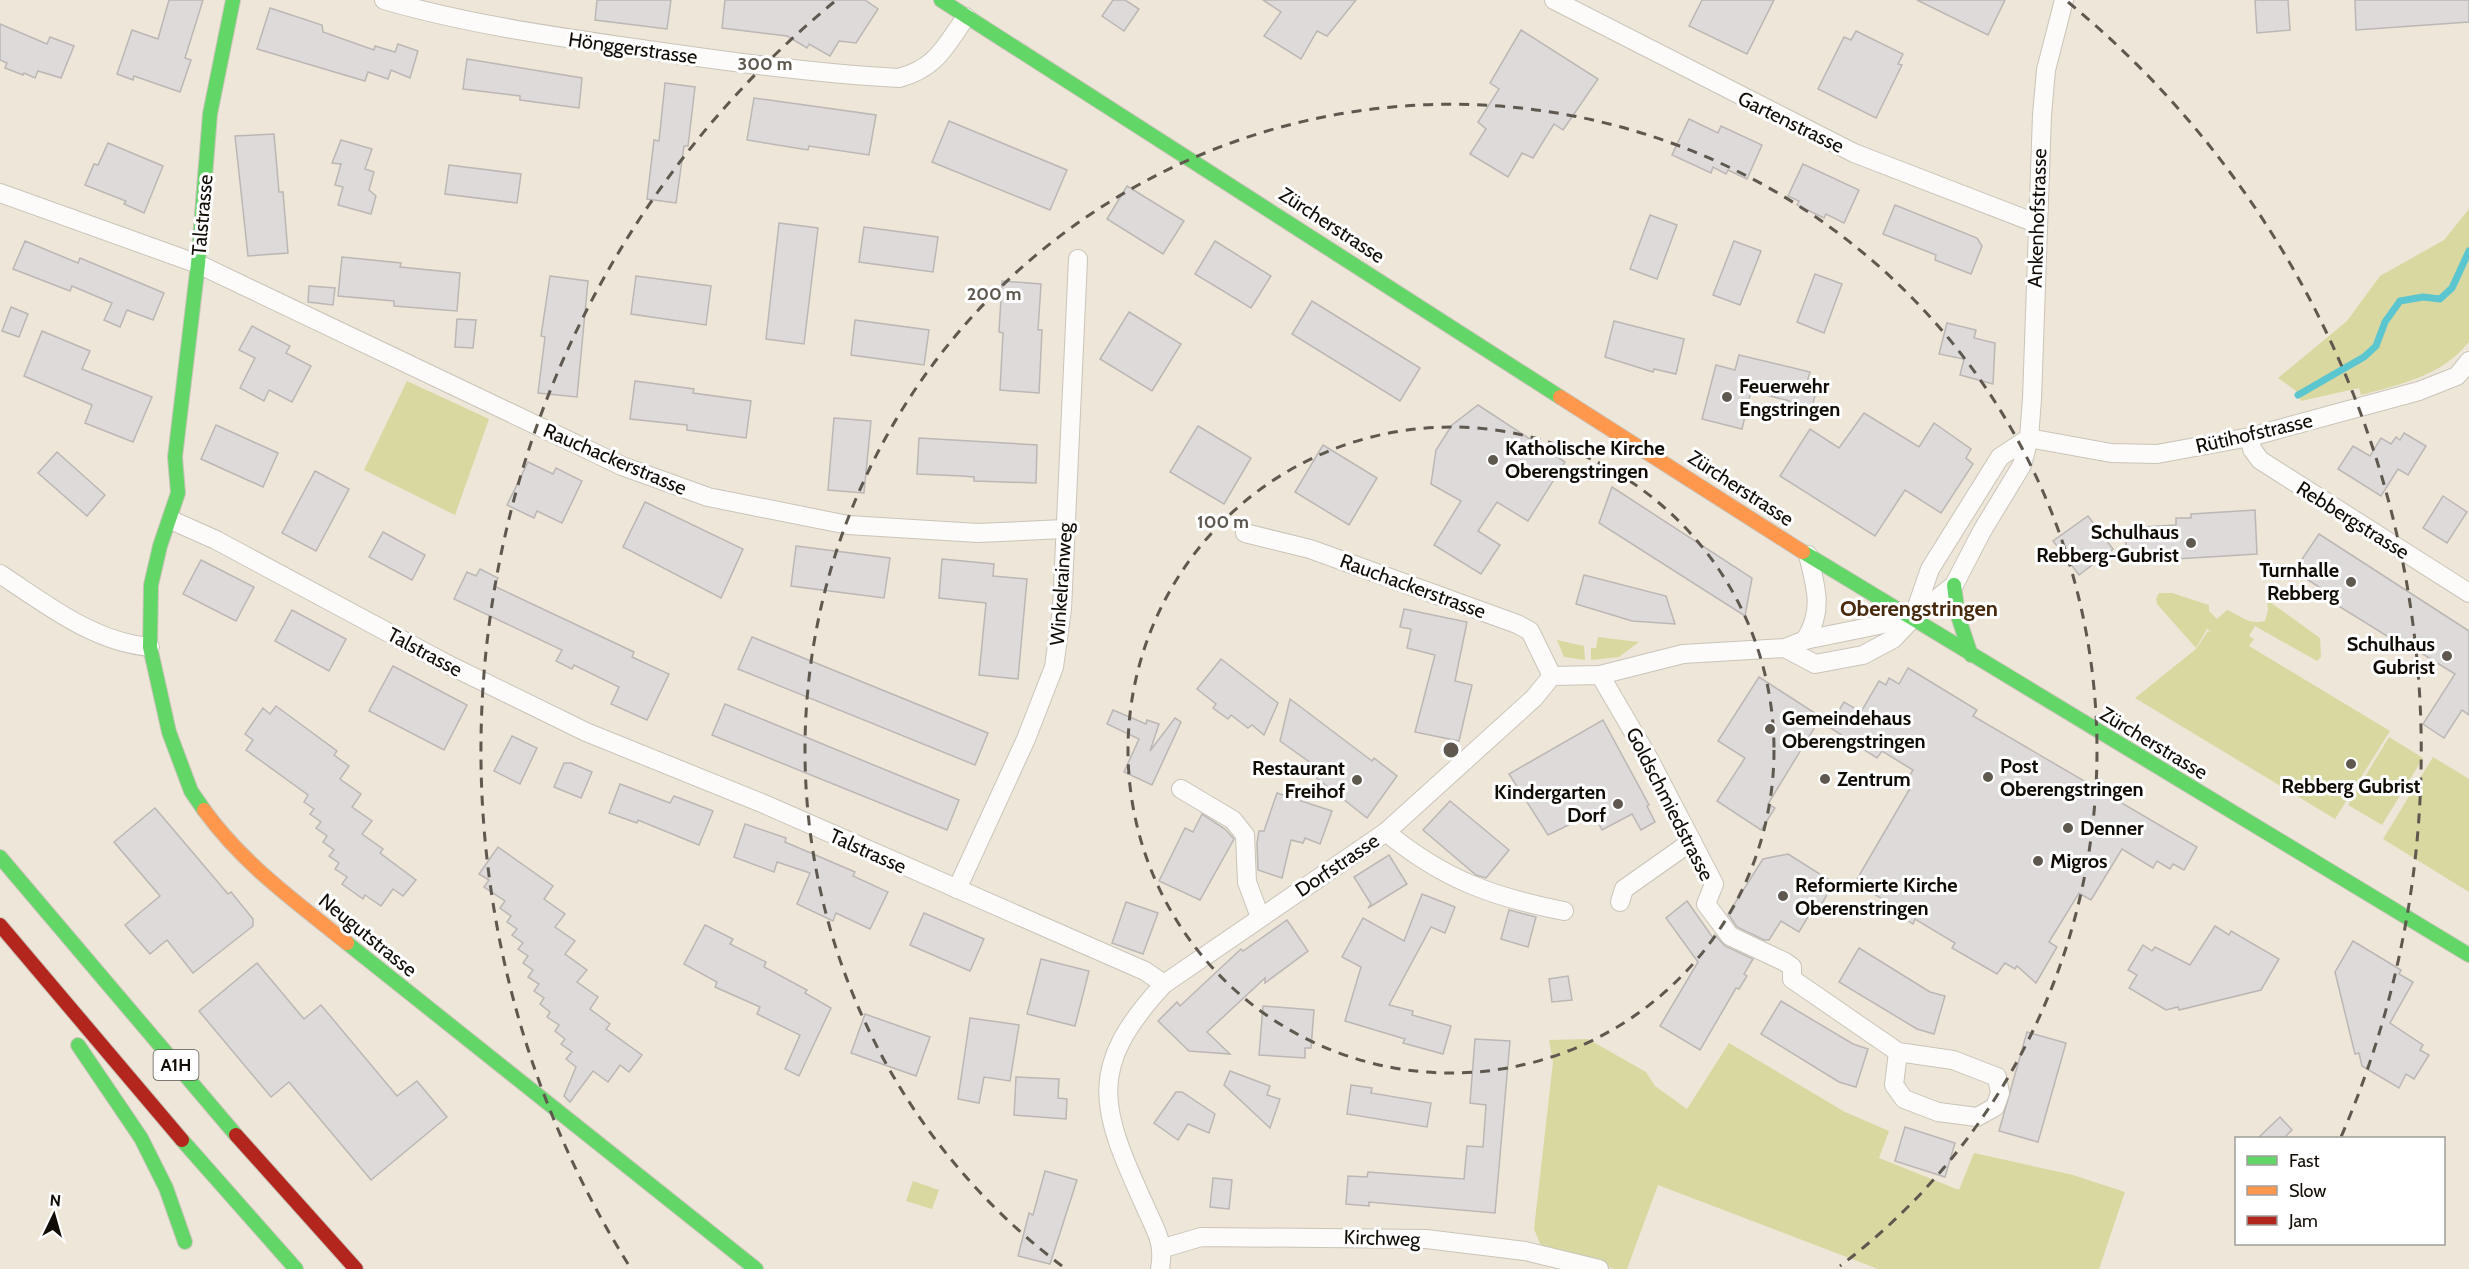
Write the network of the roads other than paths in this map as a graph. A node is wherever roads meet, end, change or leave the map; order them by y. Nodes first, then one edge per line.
1 (233, 0) edge
2 (384, 0) edge
3 (941, 0) edge
4 (1554, 0) edge
5 (2064, 0) edge
6 (966, 17) junction
7 (0, 193) edge
8 (2037, 224) junction
9 (1077, 259) dead end
10 (198, 264) junction
11 (2469, 361) edge
12 (2463, 380) edge
13 (2250, 436) junction
14 (2029, 438) junction
15 (171, 520) junction
16 (1064, 529) junction
17 (1245, 533) dead end
18 (1808, 555) junction
19 (0, 574) edge
20 (1954, 585) junction
21 (2469, 593) edge
22 (1913, 618) junction
23 (1805, 640) junction
24 (150, 647) junction
25 (1785, 648) junction
26 (1971, 655) junction
27 (1600, 675) junction
28 (1552, 676) junction
29 (1180, 789) dead end
30 (1386, 832) junction
31 (1692, 842) junction
32 (0, 857) edge
33 (957, 889) junction
34 (1620, 902) dead end
35 (1564, 911) dead end
36 (1260, 917) junction
37 (0, 927) edge
38 (2469, 955) edge
39 (1164, 984) junction
40 (60, 1018) dead end
41 (73, 1037) dead end
42 (1898, 1052) junction
43 (185, 1242) dead end
44 (1164, 1248) junction
45 (296, 1269) edge
46 (356, 1269) edge
47 (756, 1269) edge
48 (1160, 1269) edge
49 (1599, 1269) edge

1 - 10 main road, Talstrasse
2 - 6 street, Hönggerstrasse
3 - 6 main road, Zürcherstrasse
4 - 8 street, Gartenstrasse
5 - 8 street, Ankenhofstrasse
6 - 18 main road, Zürcherstrasse
7 - 10 street, Rauchackerstrasse
8 - 14 street, Ankenhofstrasse
9 - 16 street, Winkelrainweg
10 - 15 main road, Talstrasse
10 - 16 street, Rauchackerstrasse
11 - 12 street, Rütihofstrasse
12 - 13 street, Rütihofstrasse
13 - 14 street, Rütihofstrasse
13 - 21 street, Rebbergstrasse
14 - 20 street
14 - 22 street
15 - 24 main road, Neugutstrasse
15 - 33 street, Talstrasse
16 - 33 street, Winkelrainweg
17 - 28 street, Rauchackerstrasse
18 - 22 main road, Zürcherstrasse
18 - 23 street
19 - 24 street
20 - 22 street
20 - 26 main road
22 - 23 street
22 - 25 street
22 - 26 main road, Zürcherstrasse
23 - 25 street
24 - 47 main road, Neugutstrasse
25 - 27 street
26 - 38 main road, Zürcherstrasse
27 - 28 street
27 - 31 street, Goldschmiedstrasse
28 - 30 street, Dorfstrasse
29 - 36 street
30 - 35 street
30 - 36 street, Dorfstrasse
31 - 34 street
31 - 42 street, Goldschmiedstrasse
32 - 46 main road, A1H
33 - 39 street, Talstrasse
36 - 39 street, Dorfstrasse
37 - 40 main road
37 - 45 main road, A1H
39 - 44 street, Dorfstrasse
41 - 43 main road
42 - 42 street, Goldschmiedstrasse
44 - 48 street
44 - 49 street, Kirchweg

